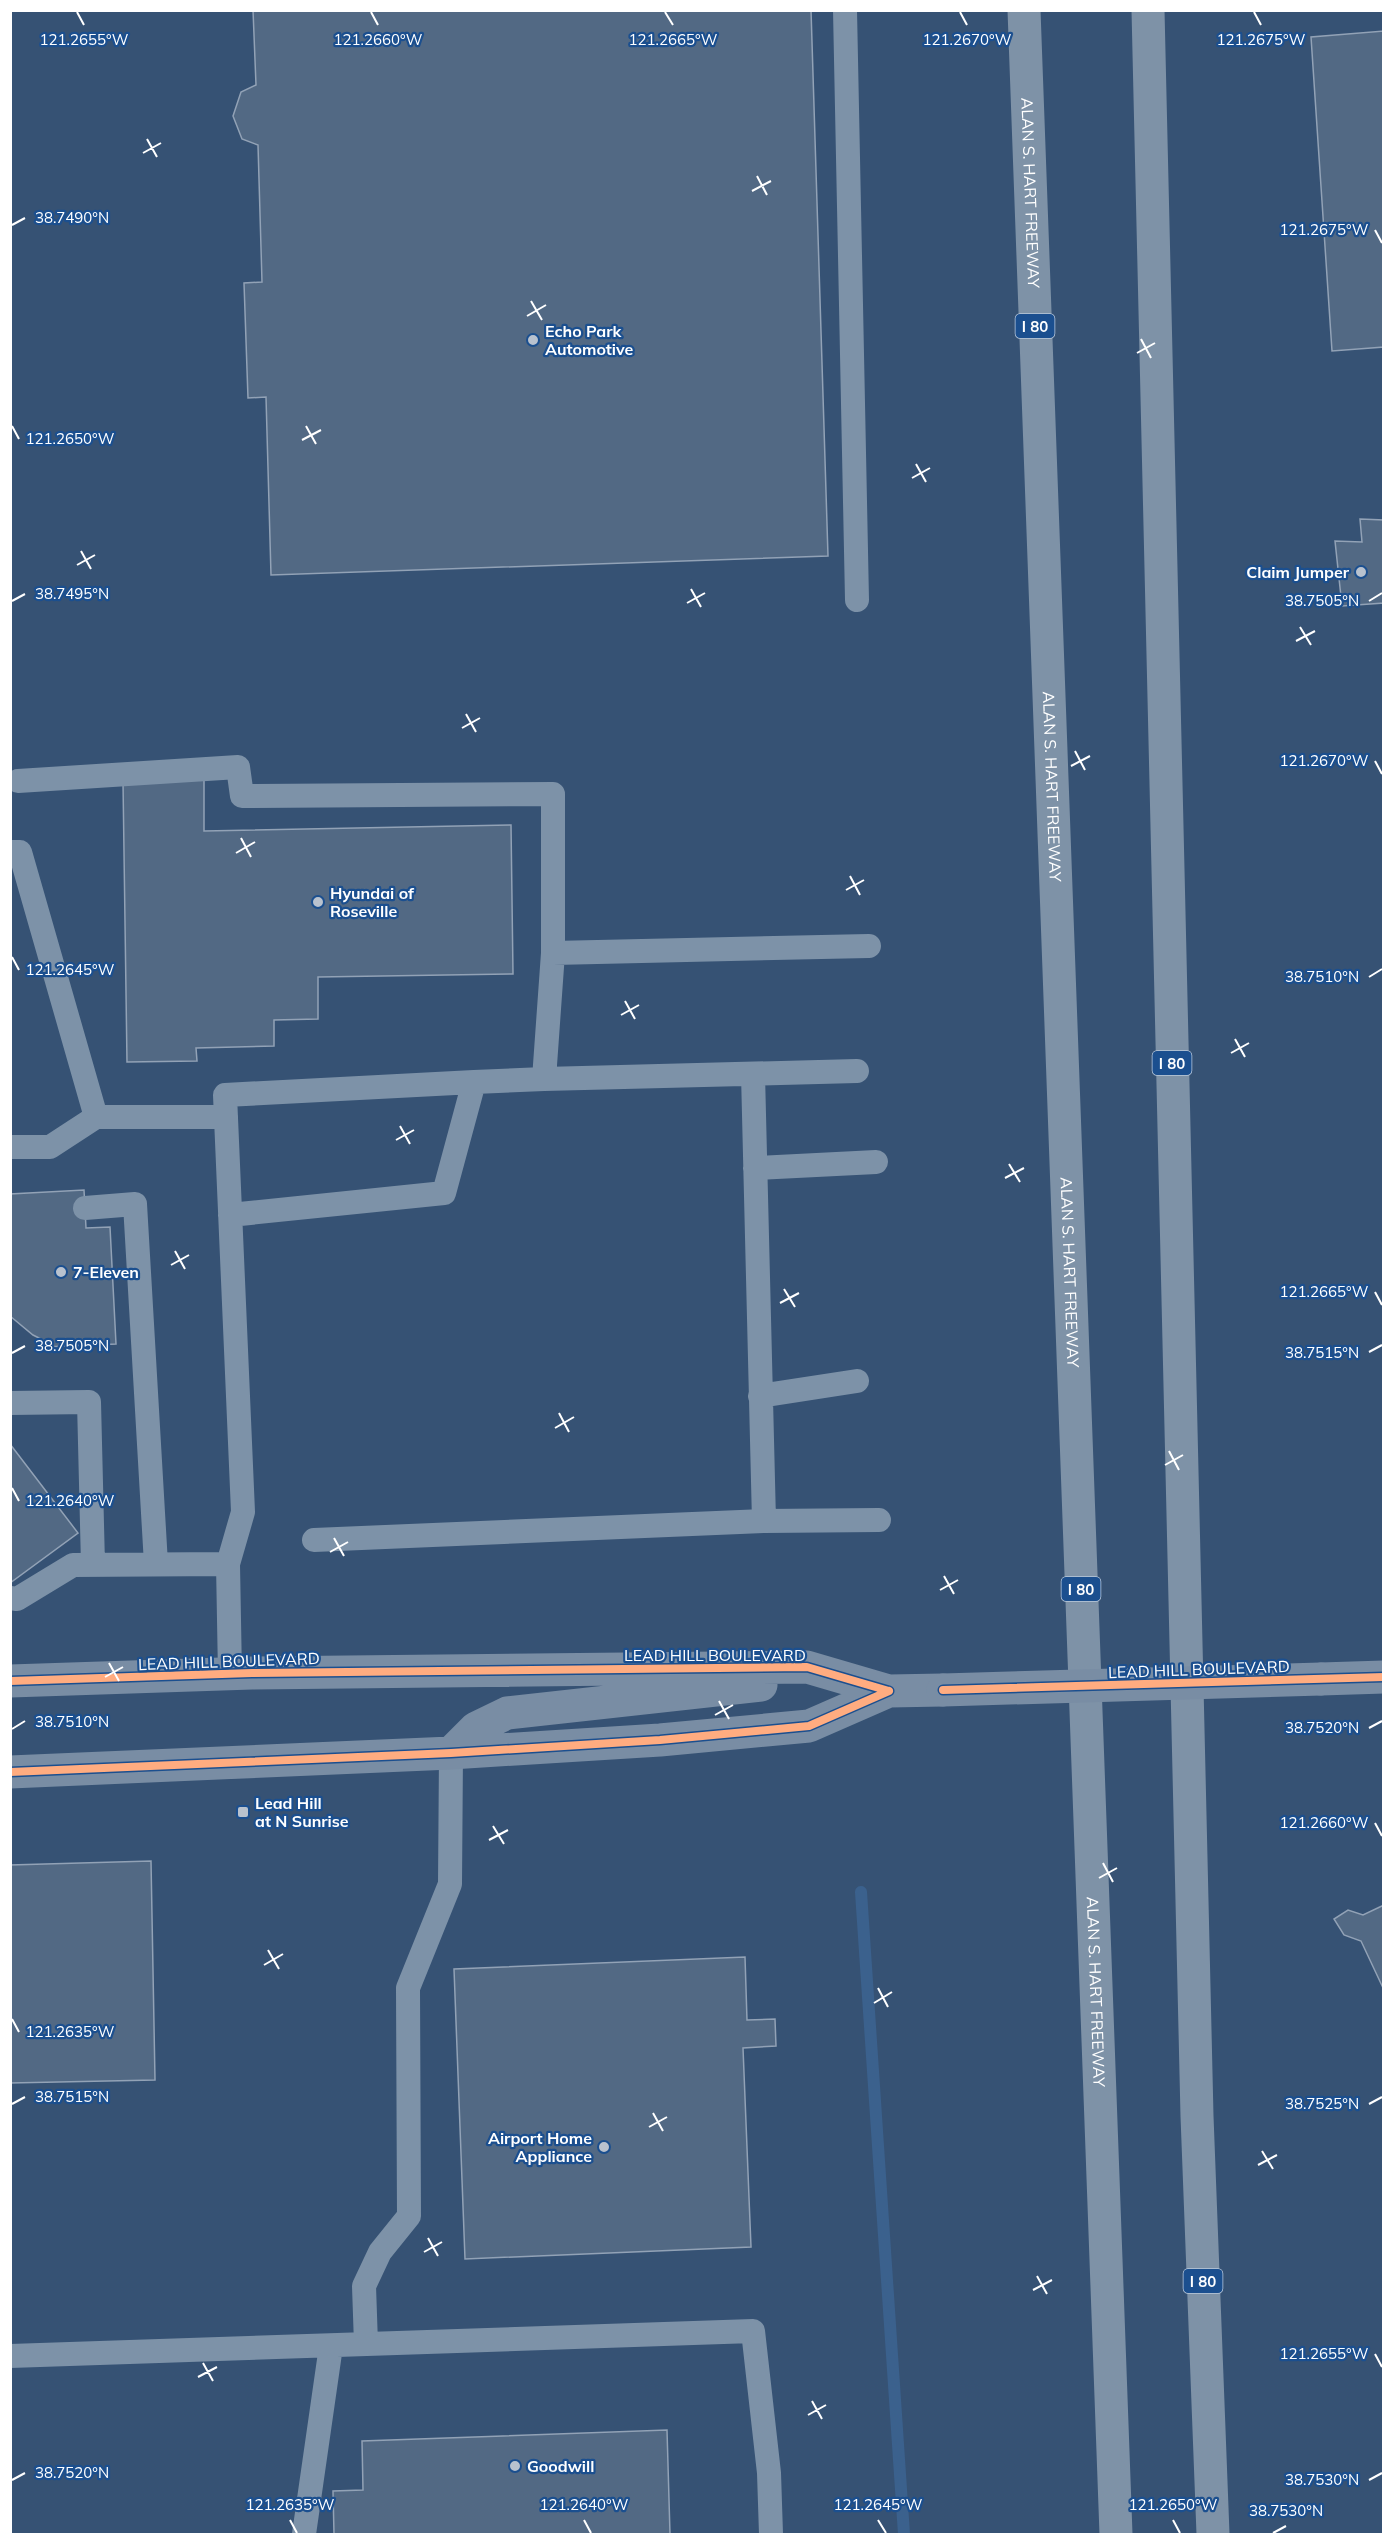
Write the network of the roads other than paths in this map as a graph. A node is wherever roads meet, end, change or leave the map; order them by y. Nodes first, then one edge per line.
1 (845, 10) edge
2 (1024, 10) edge
3 (1148, 10) edge
4 (857, 600) dead end
5 (18, 781) dead end
6 (10, 852) edge
7 (869, 946) dead end
8 (554, 953) junction
9 (857, 1071) dead end
10 (753, 1074) junction
11 (544, 1079) junction
12 (474, 1082) junction
13 (226, 1117) junction
14 (96, 1118) junction
15 (10, 1147) edge
16 (876, 1162) dead end
17 (756, 1168) junction
18 (85, 1208) dead end
19 (230, 1215) junction
20 (857, 1381) dead end
21 (760, 1396) junction
22 (10, 1403) edge
23 (879, 1520) dead end
24 (764, 1521) junction
25 (314, 1540) dead end
26 (156, 1564) junction
27 (228, 1564) junction
28 (93, 1565) junction
29 (10, 1598) edge
30 (807, 1667) junction
31 (230, 1675) junction
32 (1383, 1677) edge
33 (10, 1681) edge
34 (889, 1691) junction
35 (451, 1753) junction
36 (10, 1772) edge
37 (366, 2344) junction
38 (331, 2346) junction
39 (10, 2356) edge
40 (1210, 2446) junction
41 (304, 2535) edge
42 (771, 2535) edge
43 (1116, 2535) edge
44 (1213, 2535) edge
45 (1226, 2535) edge

1 - 4 lane
2 - 43 highway, ALAN S. HART FREEWAY / I 80
3 - 40 highway, I 80
5 - 8 lane
6 - 14 lane
7 - 8 lane
8 - 11 lane
9 - 10 lane
10 - 11 lane
10 - 17 lane
11 - 12 lane
12 - 13 lane
12 - 19 lane
13 - 14 lane
13 - 19 lane
14 - 15 lane
16 - 17 lane
17 - 21 lane
18 - 26 lane
19 - 27 lane
20 - 21 lane
21 - 24 lane
22 - 28 lane
23 - 24 lane
24 - 25 lane
26 - 27 lane
26 - 28 lane
27 - 31 lane
28 - 29 lane
30 - 31 main road, LEAD HILL BOULEVARD
30 - 34 main road, LEAD HILL BOULEVARD
30 - 35 main road
31 - 33 main road, LEAD HILL BOULEVARD
32 - 34 main road, LEAD HILL BOULEVARD, bridge
34 - 35 main road, LEAD HILL BOULEVARD
35 - 36 main road, LEAD HILL BOULEVARD
35 - 37 lane
37 - 38 lane
37 - 42 lane
38 - 39 lane
38 - 41 lane
40 - 44 highway, I 80
40 - 45 highway

